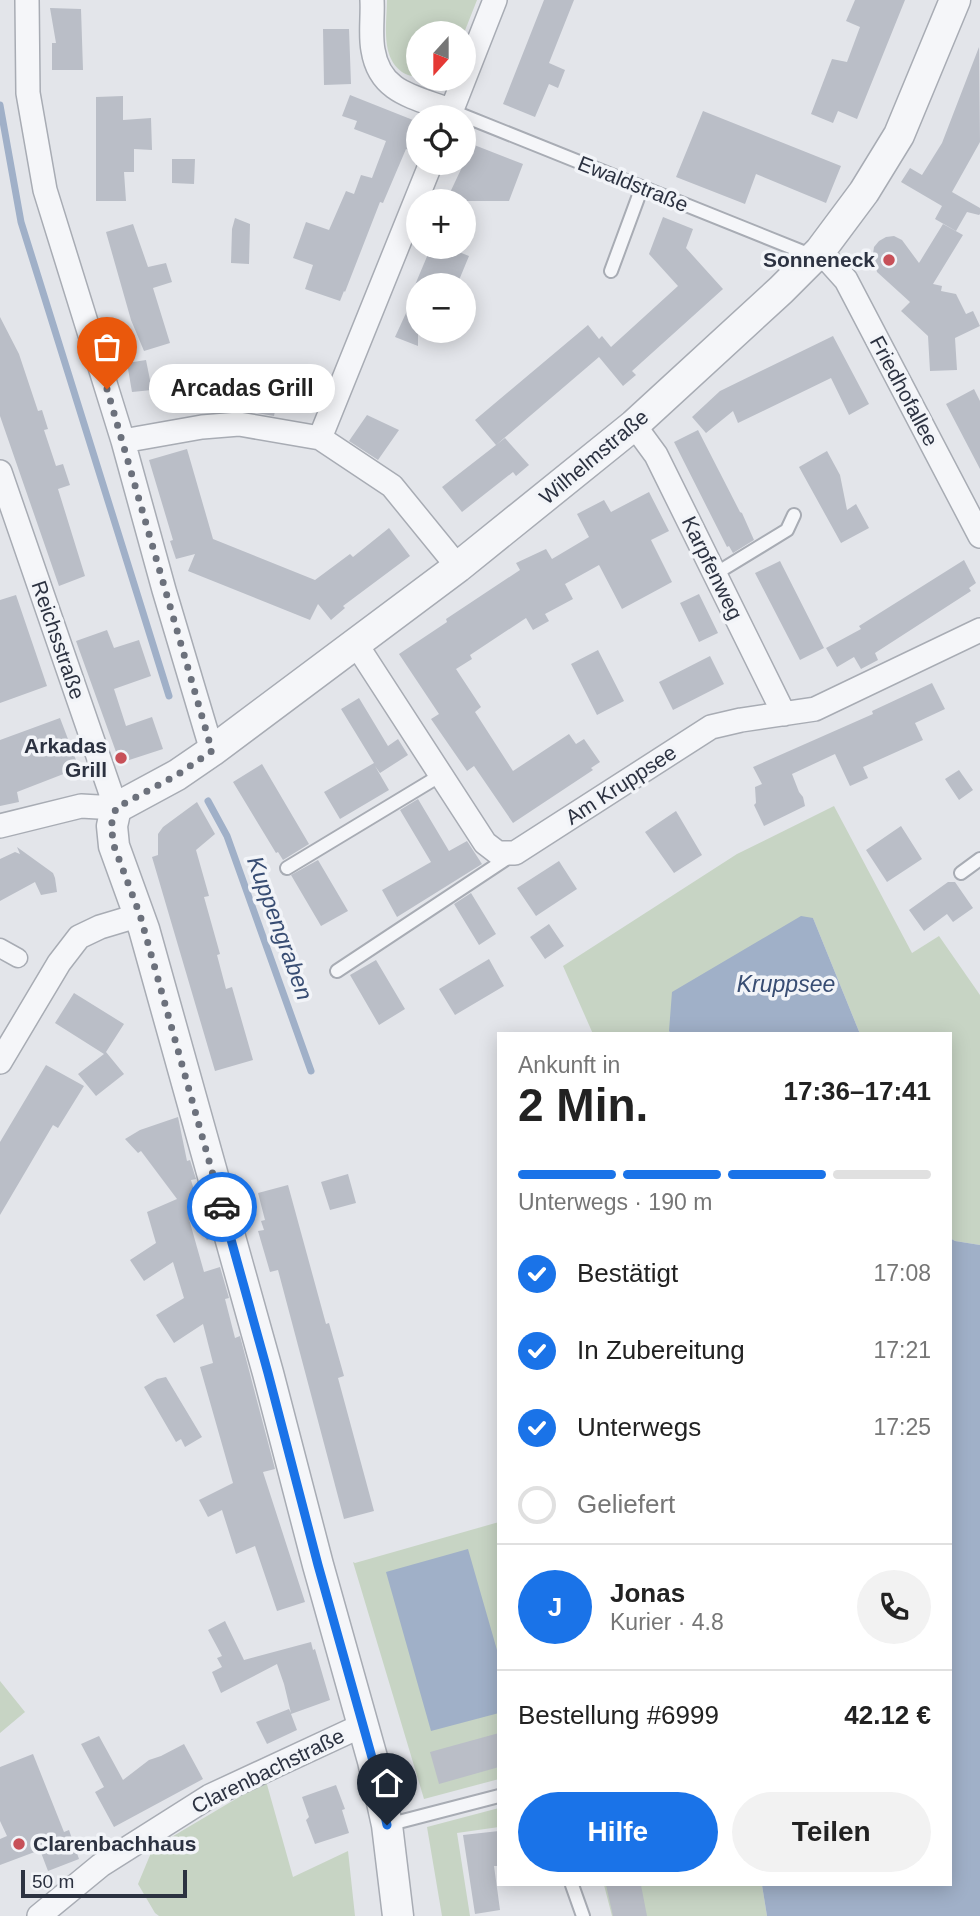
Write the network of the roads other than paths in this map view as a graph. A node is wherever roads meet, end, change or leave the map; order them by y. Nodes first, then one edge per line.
1 (27, 0) edge
2 (372, 0) edge
3 (495, 0) edge
4 (955, 0) edge
5 (430, 105) edge
6 (454, 105) edge
7 (476, 124) edge
8 (426, 175) edge
9 (642, 187) junction
10 (817, 254) junction
11 (611, 271) dead end
12 (634, 425) junction
13 (320, 438) junction
14 (123, 441) junction
15 (0, 472) edge
16 (794, 515) dead end
17 (980, 536) edge
18 (458, 567) junction
19 (715, 574) junction
20 (980, 630) edge
21 (356, 644) junction
22 (783, 714) junction
23 (212, 751) junction
24 (441, 775) junction
25 (116, 808) junction
26 (0, 826) edge
27 (515, 853) junction
28 (980, 859) edge
29 (287, 869) dead end
30 (961, 873) dead end
31 (140, 915) junction
32 (0, 948) edge
33 (18, 958) dead end
34 (337, 971) dead end
35 (0, 1062) edge
36 (363, 1726) junction
37 (497, 1797) edge
38 (387, 1825) junction
39 (572, 1886) edge
40 (39, 1916) edge
41 (398, 1916) edge
42 (583, 1916) edge

1 - 14 street
2 - 5 street
3 - 6 street
4 - 10 street, Wilhelmstraße
7 - 9 lane, Ewaldstraße
8 - 13 street
9 - 10 lane, Ewaldstraße
9 - 11 lane
10 - 12 street, Wilhelmstraße
10 - 17 street, Friedhofallee
12 - 18 street, Wilhelmstraße
12 - 19 street, Karpfenweg
13 - 14 street
13 - 18 street
14 - 23 street
15 - 25 street, Reichsstraße
16 - 19 lane
18 - 21 street, Wilhelmstraße
19 - 22 street, Karpfenweg
20 - 22 street, Am Kruppsee
21 - 23 street, Wilhelmstraße
21 - 24 street
22 - 27 street, Am Kruppsee
23 - 25 street, Wilhelmstraße
24 - 27 street
24 - 29 lane
25 - 26 street
25 - 31 street
27 - 34 lane
28 - 30 lane
31 - 35 street
31 - 36 street
32 - 33 street
36 - 38 street
36 - 40 street, Clarenbachstraße
37 - 38 lane
38 - 41 street
39 - 42 lane

